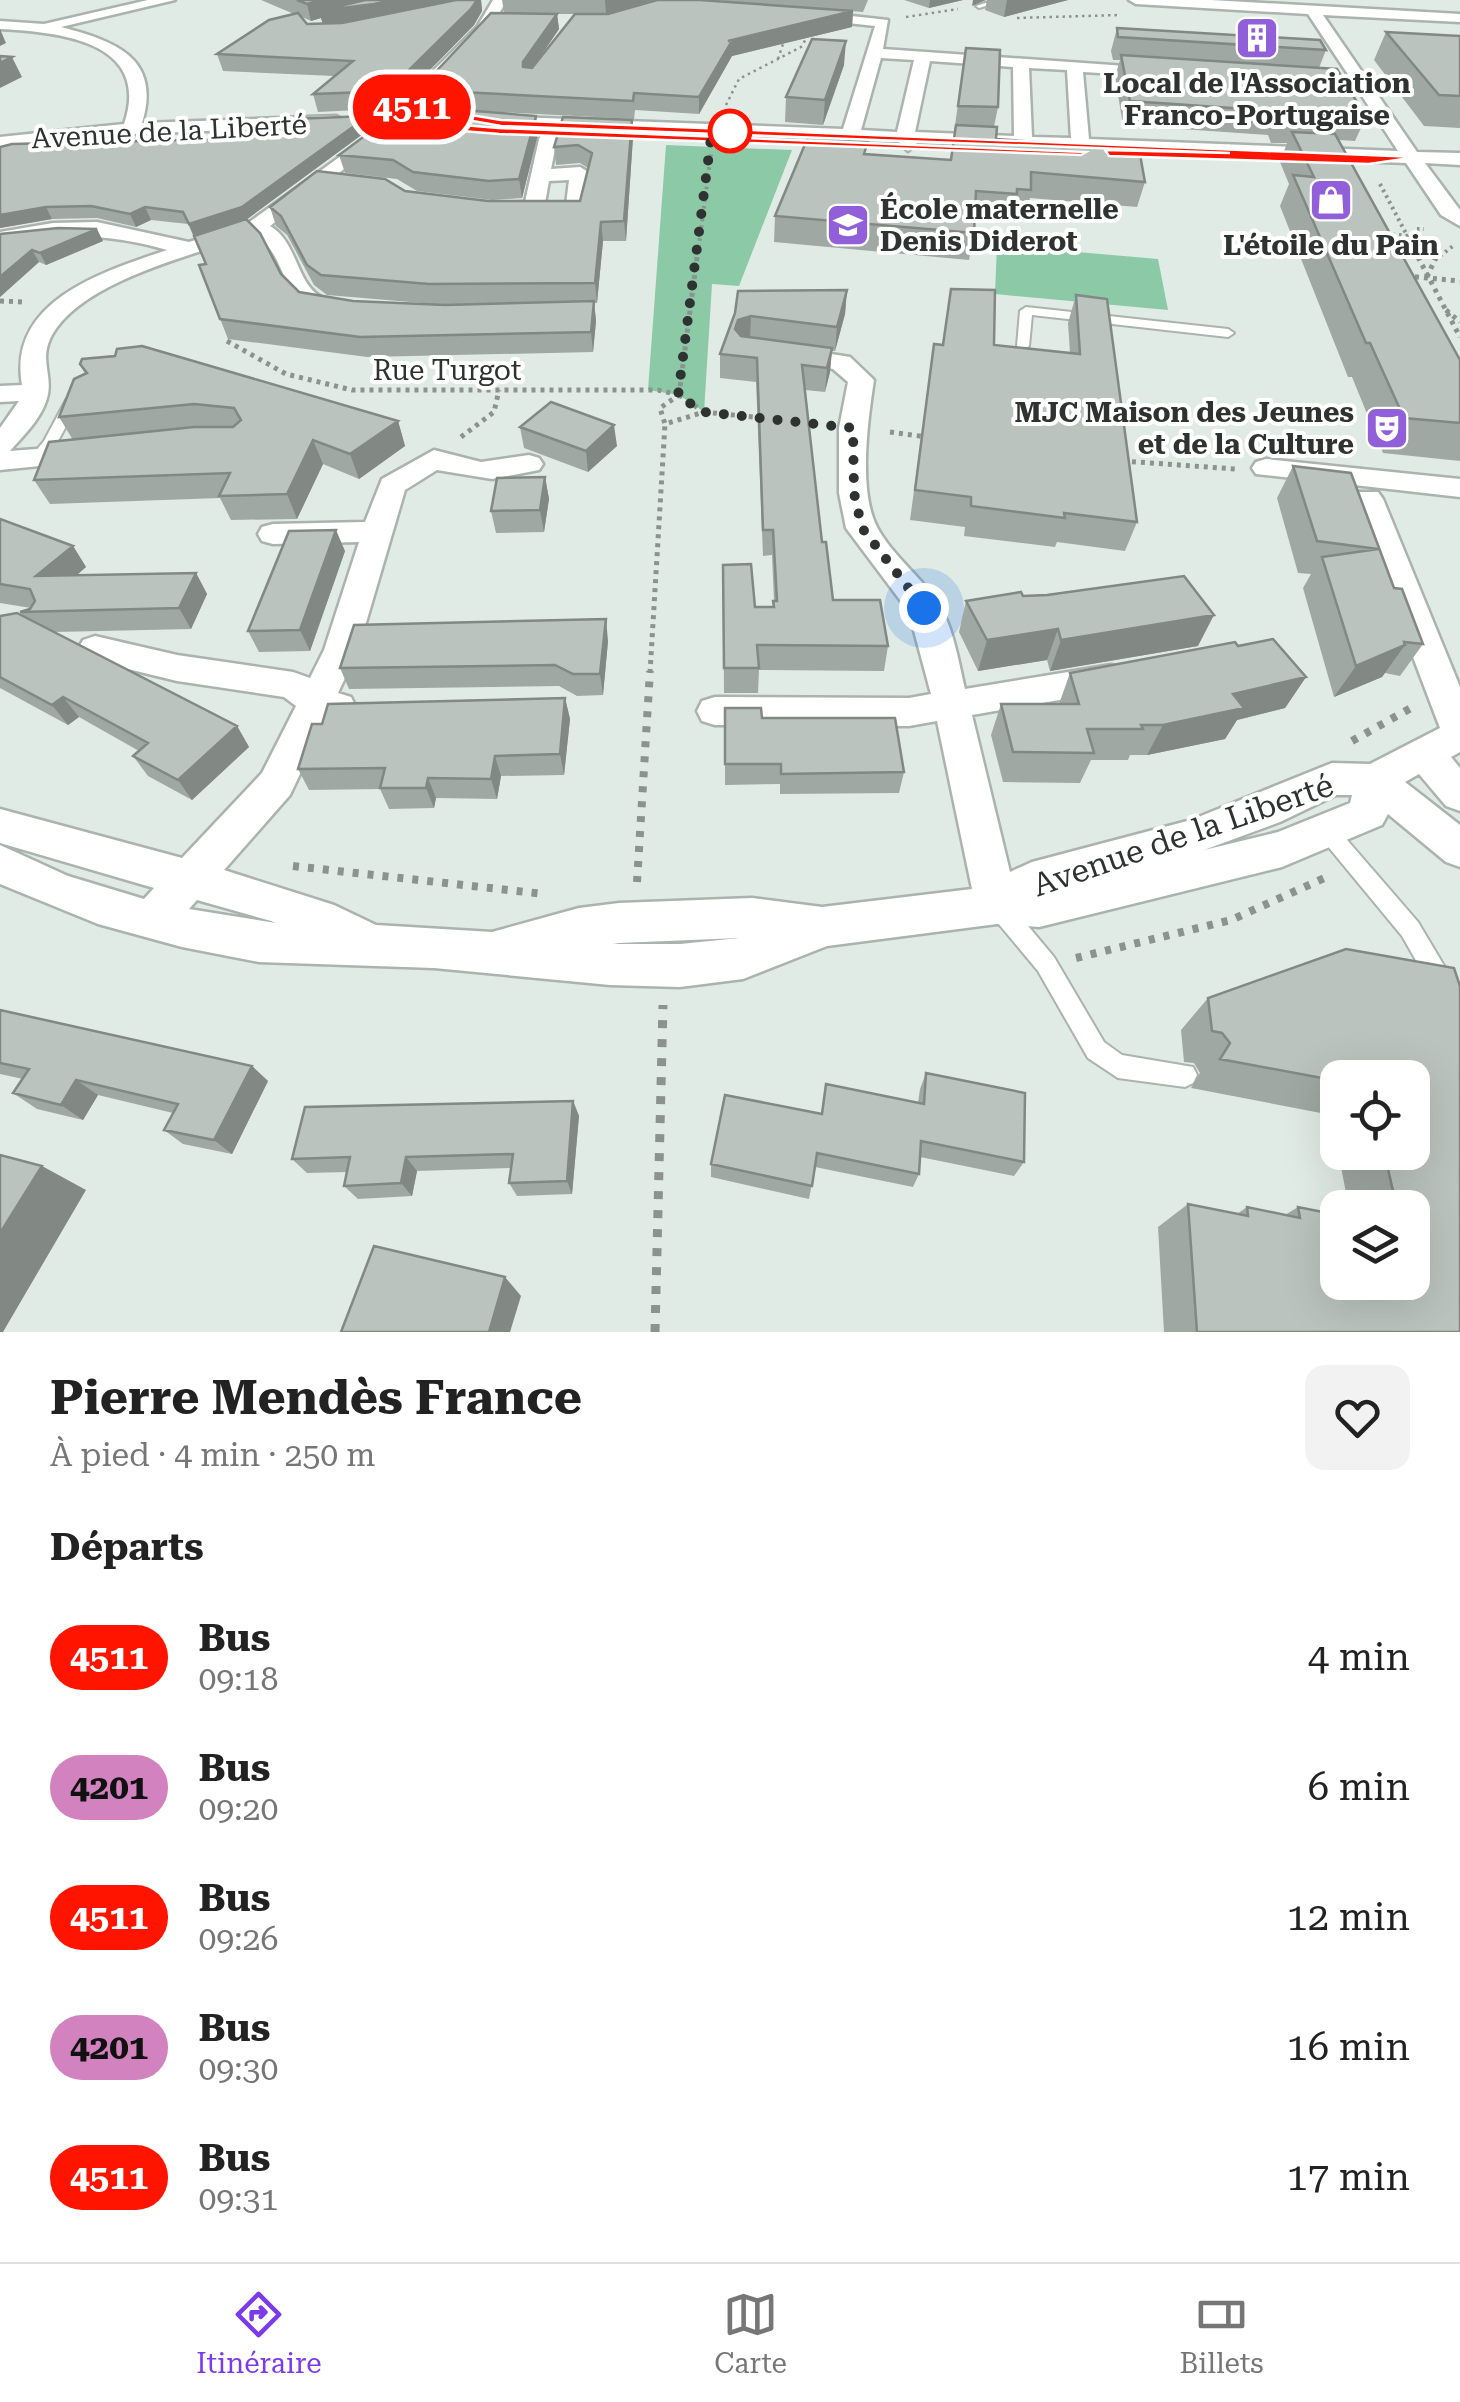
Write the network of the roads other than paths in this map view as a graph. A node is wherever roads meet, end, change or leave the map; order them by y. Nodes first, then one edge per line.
1 (168, 0) edge
2 (1004, 0) edge
3 (1382, 0) edge
4 (499, 2) edge
5 (479, 3) edge
6 (979, 6) road end
7 (1133, 7) edge
8 (1312, 10) junction
9 (780, 14) edge
10 (1401, 15) junction
11 (99, 16) junction
12 (1460, 18) edge
13 (4, 24) edge
14 (36, 28) junction
15 (60, 32) junction
16 (875, 53) junction
17 (924, 56) junction
18 (1021, 63) junction
19 (1075, 66) junction
20 (1190, 74) edge
21 (1286, 80) edge
22 (1361, 84) junction
23 (438, 104) edge
24 (418, 105) junction
25 (402, 121) junction
26 (473, 124) edge
27 (131, 129) junction
28 (554, 129) junction
29 (848, 139) junction
30 (907, 141) junction
31 (0, 142) edge
32 (1022, 145) junction
33 (1081, 148) junction
34 (1242, 154) junction
35 (1412, 157) junction
36 (1460, 159) edge
37 (540, 176) junction
38 (476, 208) edge
39 (534, 208) junction
40 (1460, 220) edge
41 (255, 227) junction
42 (0, 238) edge
43 (193, 250) junction
44 (373, 312) edge
45 (1228, 333) dead end
46 (1023, 346) edge
47 (750, 351) edge
48 (36, 392) junction
49 (0, 394) edge
50 (90, 395) edge
51 (0, 446) edge
52 (111, 450) edge
53 (36, 459) junction
54 (0, 461) edge
55 (528, 464) dead end
56 (1266, 468) road end
57 (1460, 488) edge
58 (1368, 499) dead end
59 (378, 532) junction
60 (273, 534) dead end
61 (95, 648) edge
62 (1149, 671) edge
63 (318, 704) junction
64 (949, 707) junction
65 (364, 708) edge
66 (715, 712) dead end
67 (1460, 734) edge
68 (1424, 753) junction
69 (1374, 780) junction
70 (1460, 795) edge
71 (0, 826) edge
72 (1328, 832) junction
73 (1460, 849) edge
74 (0, 863) edge
75 (188, 880) junction
76 (997, 905) junction
77 (153, 919) junction
78 (366, 943) junction
79 (1446, 999) edge
80 (1186, 1075) dead end

1 - 11 street
2 - 6 lane
3 - 10 street
4 - 5 lane
4 - 24 street
7 - 8 street
8 - 10 street
8 - 22 street
9 - 16 street
10 - 12 street
11 - 14 street
11 - 15 street
13 - 14 street
14 - 15 street
15 - 27 street
16 - 17 street
16 - 29 street
17 - 18 street
17 - 30 street
18 - 19 street
18 - 32 street
19 - 20 street
19 - 33 street
21 - 22 street
22 - 35 street
23 - 24 street
24 - 25 street
25 - 27 street, Avenue de la Liberté
25 - 41 street
26 - 28 street
27 - 31 street, Avenue de la Liberté
28 - 29 street
28 - 37 street
29 - 30 street
30 - 32 street
32 - 33 street
33 - 34 street
34 - 35 street
34 - 35 street
35 - 36 street
35 - 40 street
37 - 39 street
37 - 39 street
38 - 39 street
41 - 43 street
41 - 44 street
42 - 43 street
43 - 48 street
45 - 46 lane
47 - 64 street
48 - 49 street
48 - 51 street
50 - 53 lane
52 - 53 street
53 - 54 street
55 - 59 street
56 - 57 street
58 - 67 street
59 - 60 street
59 - 63 street
61 - 63 street
62 - 64 street
63 - 65 street
63 - 75 street
64 - 66 street
64 - 76 street
67 - 68 street, Avenue de la Liberté
68 - 69 street, Avenue de la Liberté
68 - 70 street
69 - 72 street, Avenue de la Liberté
69 - 73 street
69 - 76 street, Avenue de la Liberté
71 - 75 street, Avenue de la Liberté
72 - 76 street, Avenue de la Liberté
72 - 79 lane
74 - 77 street, Avenue de la Liberté
75 - 77 street
75 - 78 street, Avenue de la Liberté
76 - 78 street, Avenue de la Liberté
76 - 80 lane
77 - 78 street, Avenue de la Liberté

